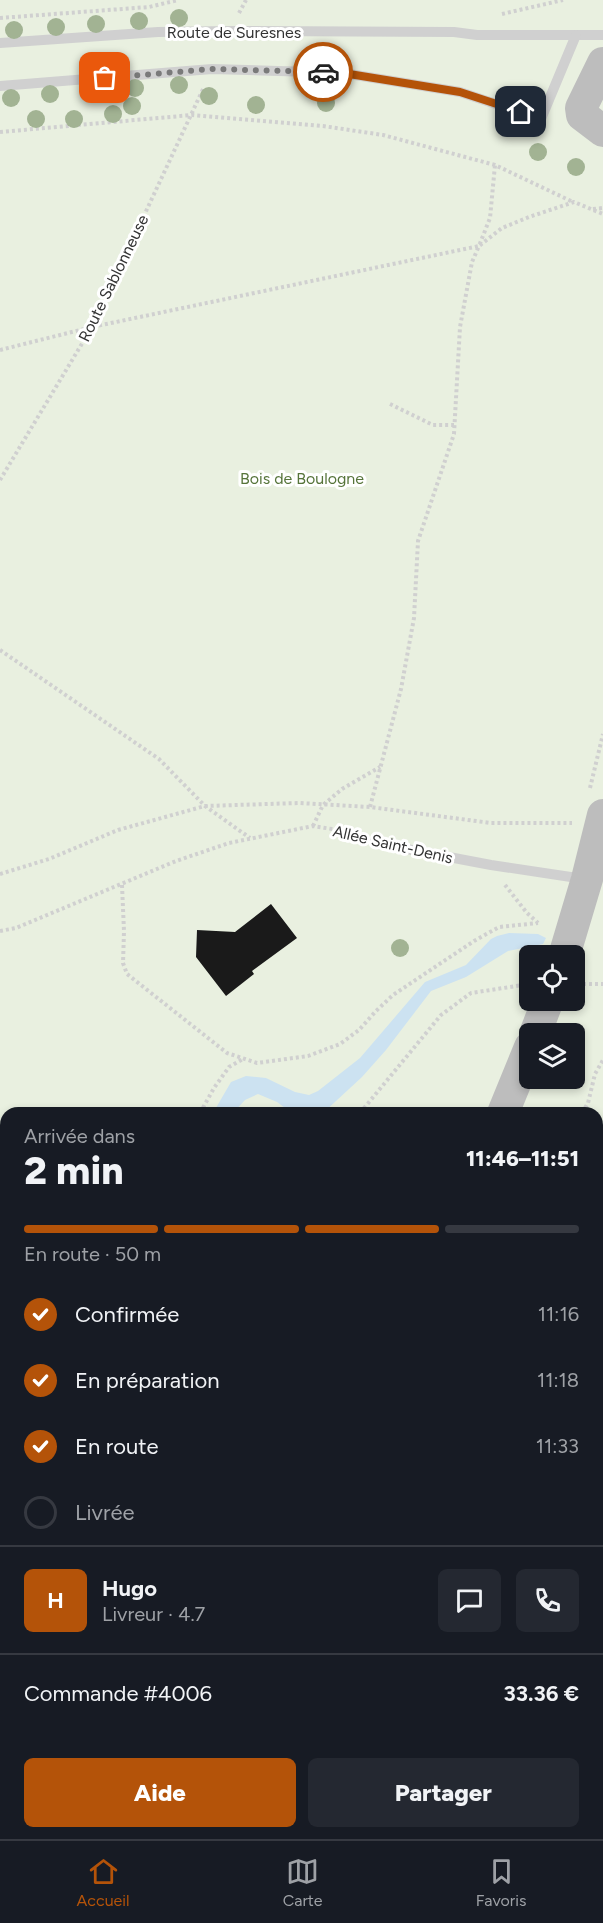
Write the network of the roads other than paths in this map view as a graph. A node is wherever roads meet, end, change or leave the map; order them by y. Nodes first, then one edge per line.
1 (576, 35) junction
2 (603, 35) edge
3 (0, 44) edge
4 (603, 63) edge
5 (0, 86) edge
6 (603, 131) edge
7 (591, 809) edge
8 (396, 847) road end
9 (587, 879) junction
10 (567, 945) edge
11 (519, 1074) edge
12 (505, 1107) edge

1 - 2 lane, Route de Suresnes
1 - 3 lane, Route de Suresnes
1 - 5 lane
4 - 6 street
7 - 9 street
8 - 9 lane, Allée Saint-Denis
9 - 10 street
11 - 12 street

